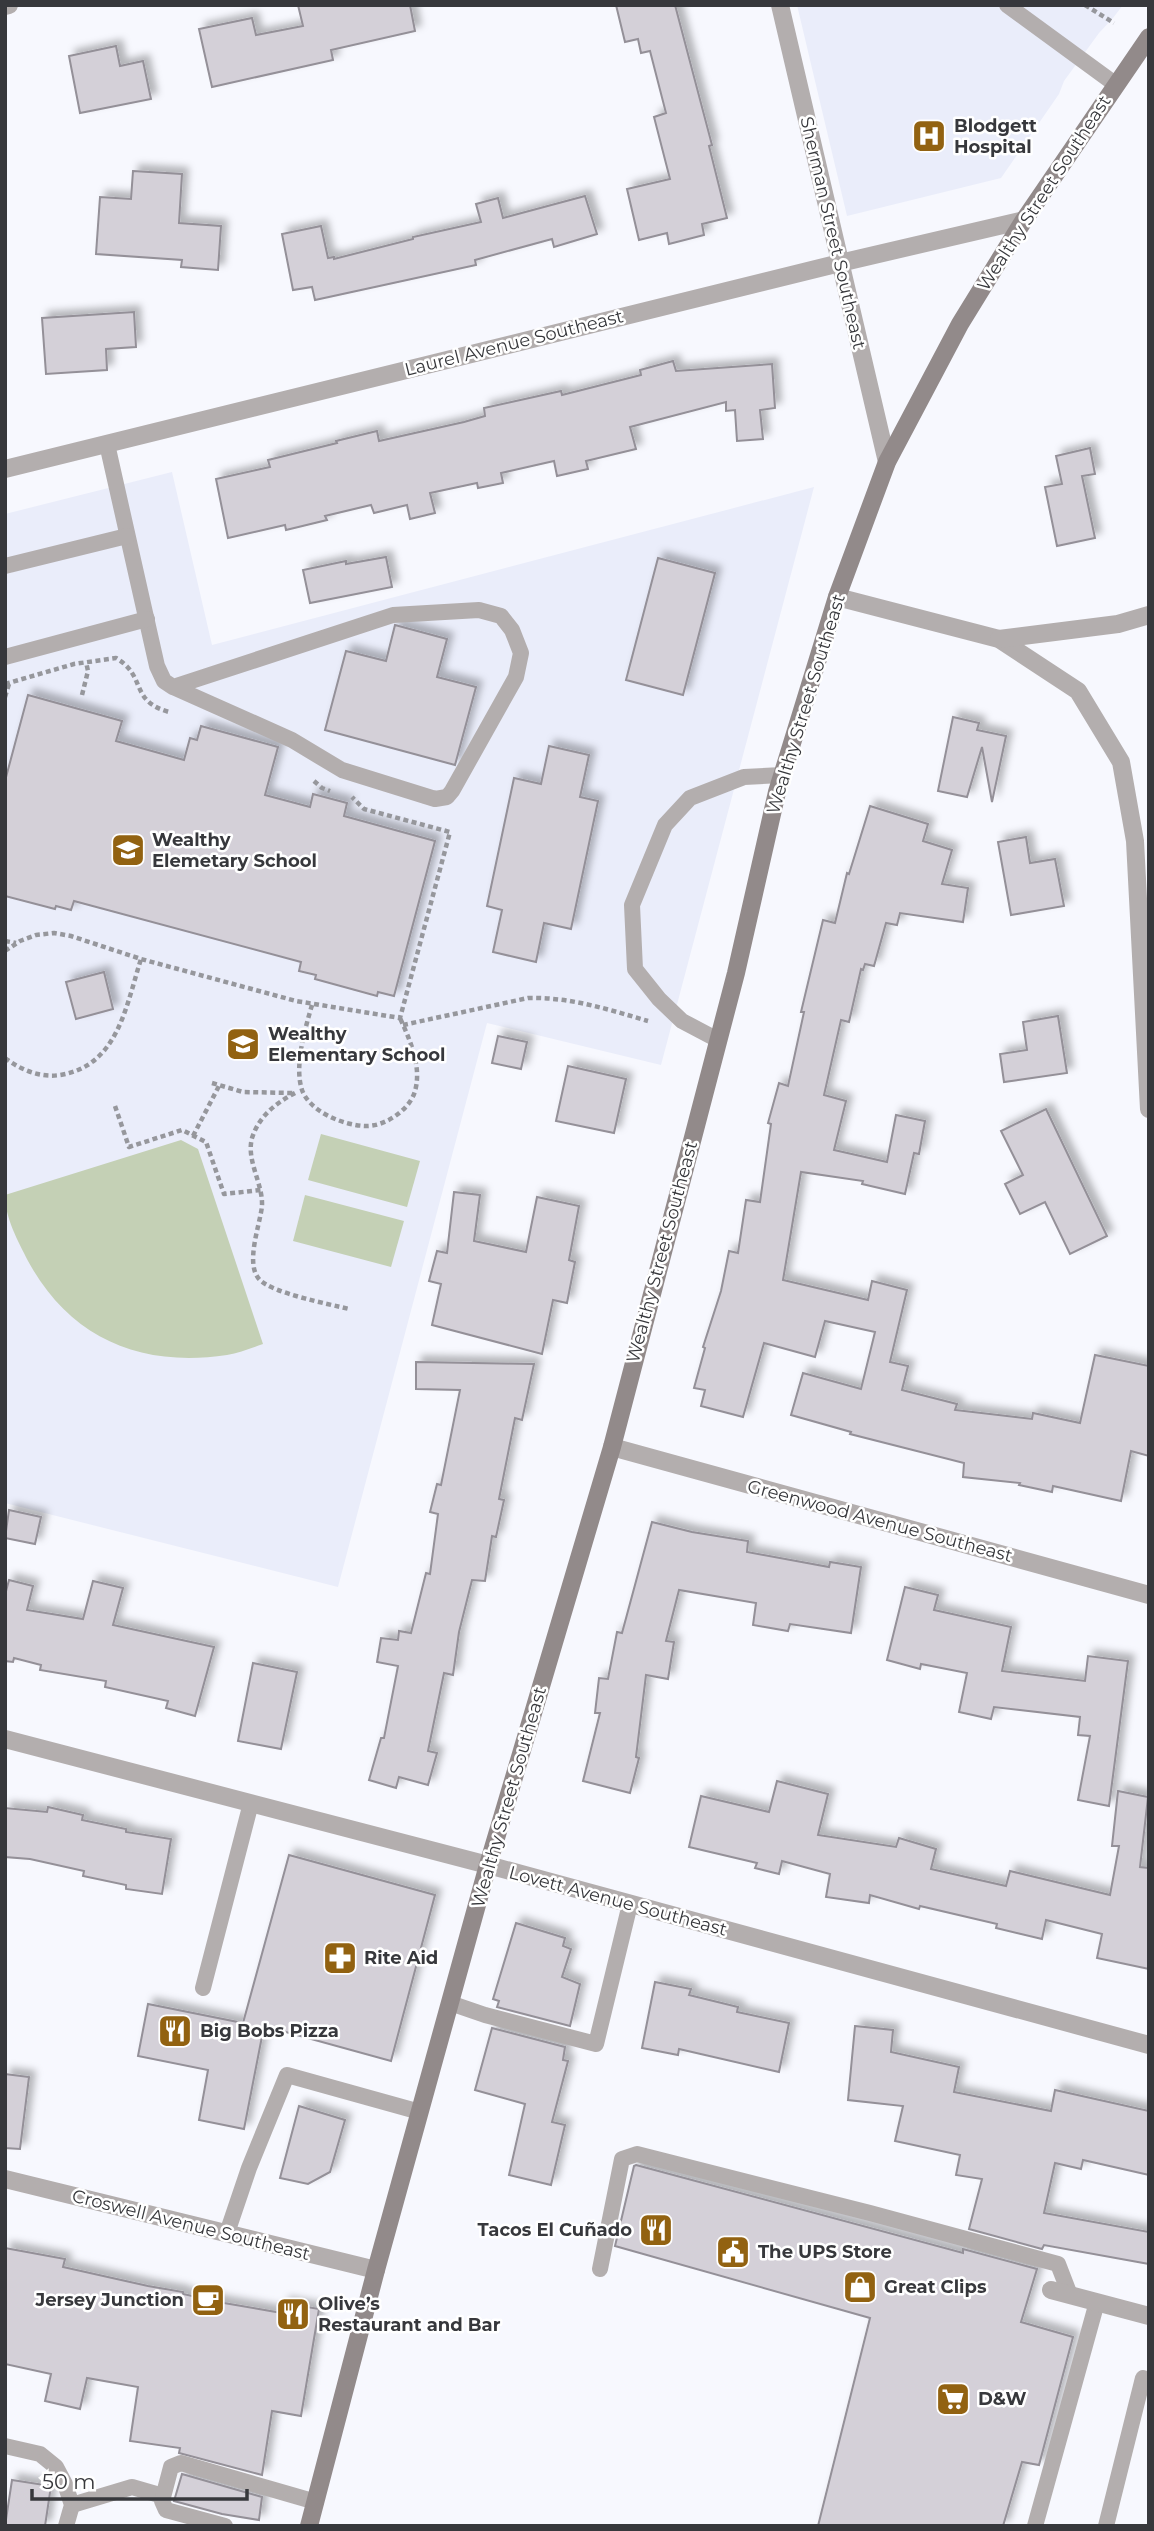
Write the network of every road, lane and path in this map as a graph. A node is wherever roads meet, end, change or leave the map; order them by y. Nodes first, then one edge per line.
1 (780, 5) edge
2 (1007, 5) edge
3 (1085, 5) edge
4 (1114, 23) dead end
5 (1149, 37) edge
6 (1115, 83) junction
7 (1024, 220) junction
8 (840, 263) junction
9 (107, 444) junction
10 (887, 461) junction
11 (5, 470) edge
12 (127, 536) junction
13 (5, 566) edge
14 (837, 597) junction
15 (1149, 615) edge
16 (146, 619) junction
17 (999, 639) junction
18 (5, 657) edge
19 (86, 662) dead end
20 (9, 683) dead end
21 (173, 687) junction
22 (82, 695) dead end
23 (5, 697) edge
24 (782, 775) junction
25 (450, 832) dead end
26 (5, 941) edge
27 (17, 943) junction
28 (5, 951) edge
29 (141, 959) junction
30 (312, 1004) junction
31 (400, 1018) junction
32 (650, 1021) dead end
33 (403, 1025) junction
34 (718, 1040) junction
35 (5, 1058) edge
36 (212, 1083) dead end
37 (219, 1086) junction
38 (303, 1092) junction
39 (295, 1093) junction
40 (116, 1105) dead end
41 (1149, 1109) edge
42 (194, 1136) junction
43 (261, 1190) junction
44 (349, 1309) dead end
45 (612, 1447) junction
46 (1149, 1595) edge
47 (5, 1739) edge
48 (251, 1803) junction
49 (488, 1865) junction
50 (631, 1904) junction
51 (203, 1988) dead end
52 (450, 2003) junction
53 (1149, 2045) edge
54 (420, 2112) junction
55 (5, 2179) edge
56 (228, 2234) junction
57 (600, 2269) dead end
58 (376, 2270) junction
59 (1051, 2290) dead end
60 (1070, 2295) junction
61 (1097, 2302) junction
62 (1149, 2316) edge
63 (1149, 2380) edge
64 (5, 2446) edge
65 (163, 2496) junction
66 (316, 2502) junction
67 (72, 2505) junction
68 (66, 2526) edge
69 (225, 2526) edge
70 (309, 2526) edge
71 (1035, 2526) edge
72 (1106, 2526) edge

1 - 8 street, Sherman Street Southeast
2 - 6 lane
3 - 4 path
5 - 6 main road, Wealthy Street Southeast
6 - 7 main road, Wealthy Street Southeast
7 - 8 street, Laurel Avenue Southeast
7 - 10 main road, Wealthy Street Southeast
8 - 9 street, Laurel Avenue Southeast
8 - 10 street, Sherman Street Southeast
9 - 11 street, Laurel Avenue Southeast
9 - 12 lane
10 - 14 main road, Wealthy Street Southeast
12 - 13 lane
12 - 16 lane
14 - 17 street
14 - 24 main road, Wealthy Street Southeast
15 - 17 street
16 - 18 lane
16 - 21 lane
17 - 41 street
19 - 22 path
20 - 23 path
21 - 21 lane
24 - 34 main road, Wealthy Street Southeast
24 - 34 lane
25 - 31 path
26 - 27 path
27 - 28 path
27 - 29 path
29 - 30 path
29 - 35 path
30 - 31 path
30 - 38 path
31 - 33 path
32 - 33 path
33 - 38 path
34 - 45 main road, Wealthy Street Southeast
36 - 37 path
37 - 39 path
37 - 42 path
38 - 39 path
39 - 43 path
40 - 42 path
42 - 43 path
43 - 44 path
45 - 46 street, Greenwood Avenue Southeast
45 - 49 main road, Wealthy Street Southeast
47 - 48 street, Lovett Avenue Southeast
48 - 49 street, Lovett Avenue Southeast
48 - 51 lane
49 - 50 street, Lovett Avenue Southeast
49 - 52 main road, Wealthy Street Southeast
50 - 52 lane
50 - 53 street, Lovett Avenue Southeast
52 - 54 main road, Wealthy Street Southeast
54 - 56 lane
54 - 58 main road, Wealthy Street Southeast
55 - 56 street, Croswell Avenue Southeast
56 - 58 street, Croswell Avenue Southeast
57 - 60 lane
58 - 66 main road, Wealthy Street Southeast
59 - 60 street
60 - 61 street
61 - 62 street
61 - 71 lane
63 - 72 lane
64 - 67 lane
65 - 66 lane
65 - 67 lane
65 - 69 lane
66 - 70 main road, Wealthy Street Southeast
67 - 68 lane

